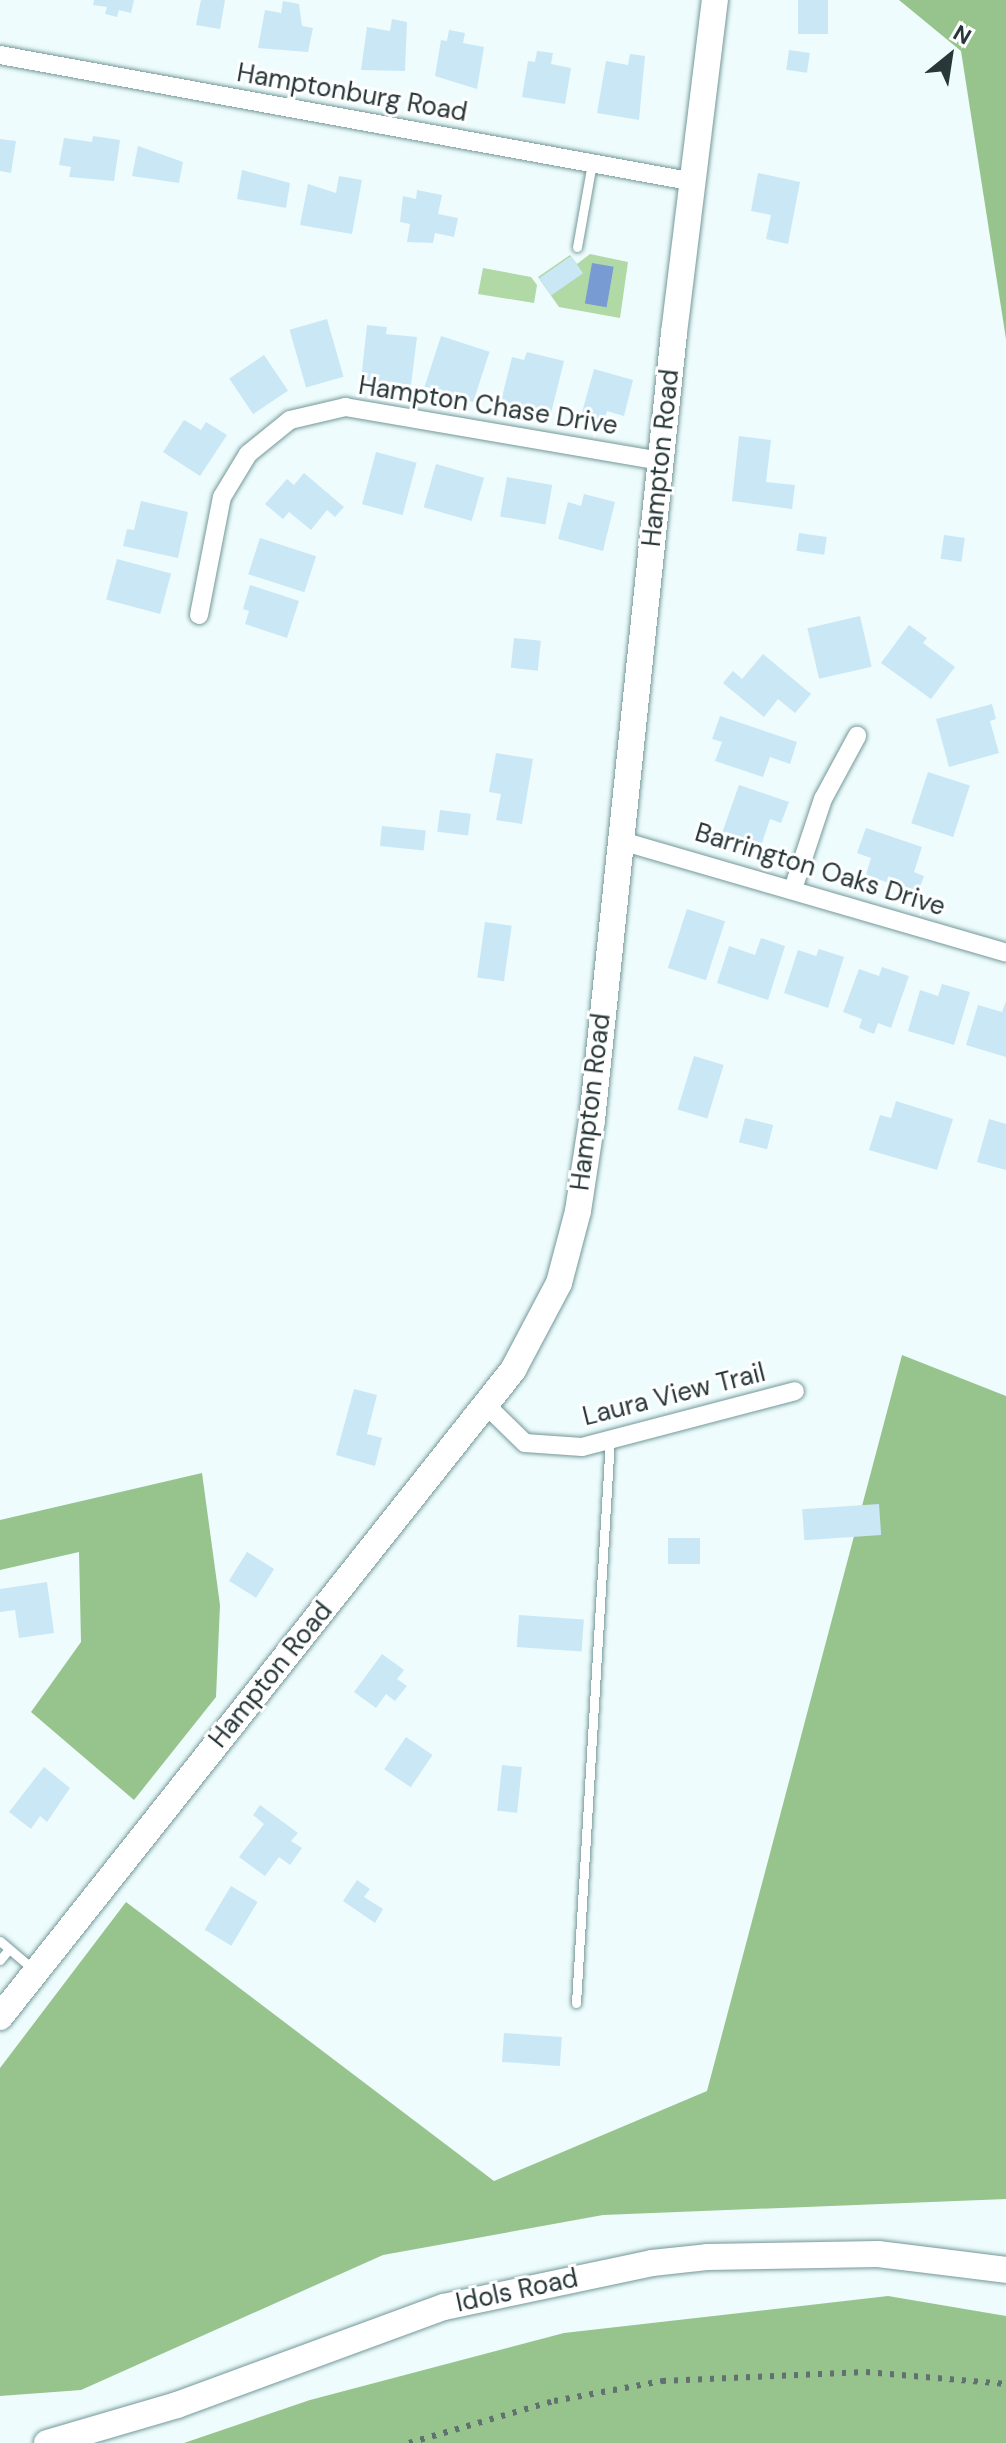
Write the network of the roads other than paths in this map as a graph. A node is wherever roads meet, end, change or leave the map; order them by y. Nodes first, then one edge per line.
1 (715, 0) edge
2 (0, 55) edge
3 (592, 163) junction
4 (695, 182) junction
5 (577, 247) dead end
6 (661, 461) junction
7 (199, 615) dead end
8 (857, 736) dead end
9 (618, 840) junction
10 (793, 889) junction
11 (1006, 953) edge
12 (795, 1391) dead end
13 (486, 1405) junction
14 (610, 1439) junction
15 (0, 1941) edge
16 (9, 1949) junction
17 (0, 1960) edge
18 (36, 1971) junction
19 (576, 2003) dead end
20 (0, 2017) edge
21 (1006, 2270) edge
22 (47, 2443) edge

1 - 4 main road, Hampton Road
2 - 3 street, Hamptonburg Road
3 - 4 street, Hamptonburg Road
3 - 5 lane
4 - 6 main road, Hampton Road
6 - 7 street, Hampton Chase Drive
6 - 9 main road, Hampton Road
8 - 10 street
9 - 10 street, Barrington Oaks Drive
9 - 13 main road, Hampton Road
10 - 11 street, Barrington Oaks Drive
12 - 14 street, Laura View Trail
13 - 14 street, Laura View Trail
13 - 18 main road, Hampton Road
14 - 19 lane
15 - 16 lane
16 - 17 lane
16 - 18 lane
18 - 20 main road, Hampton Road
21 - 22 main road, Idols Road

